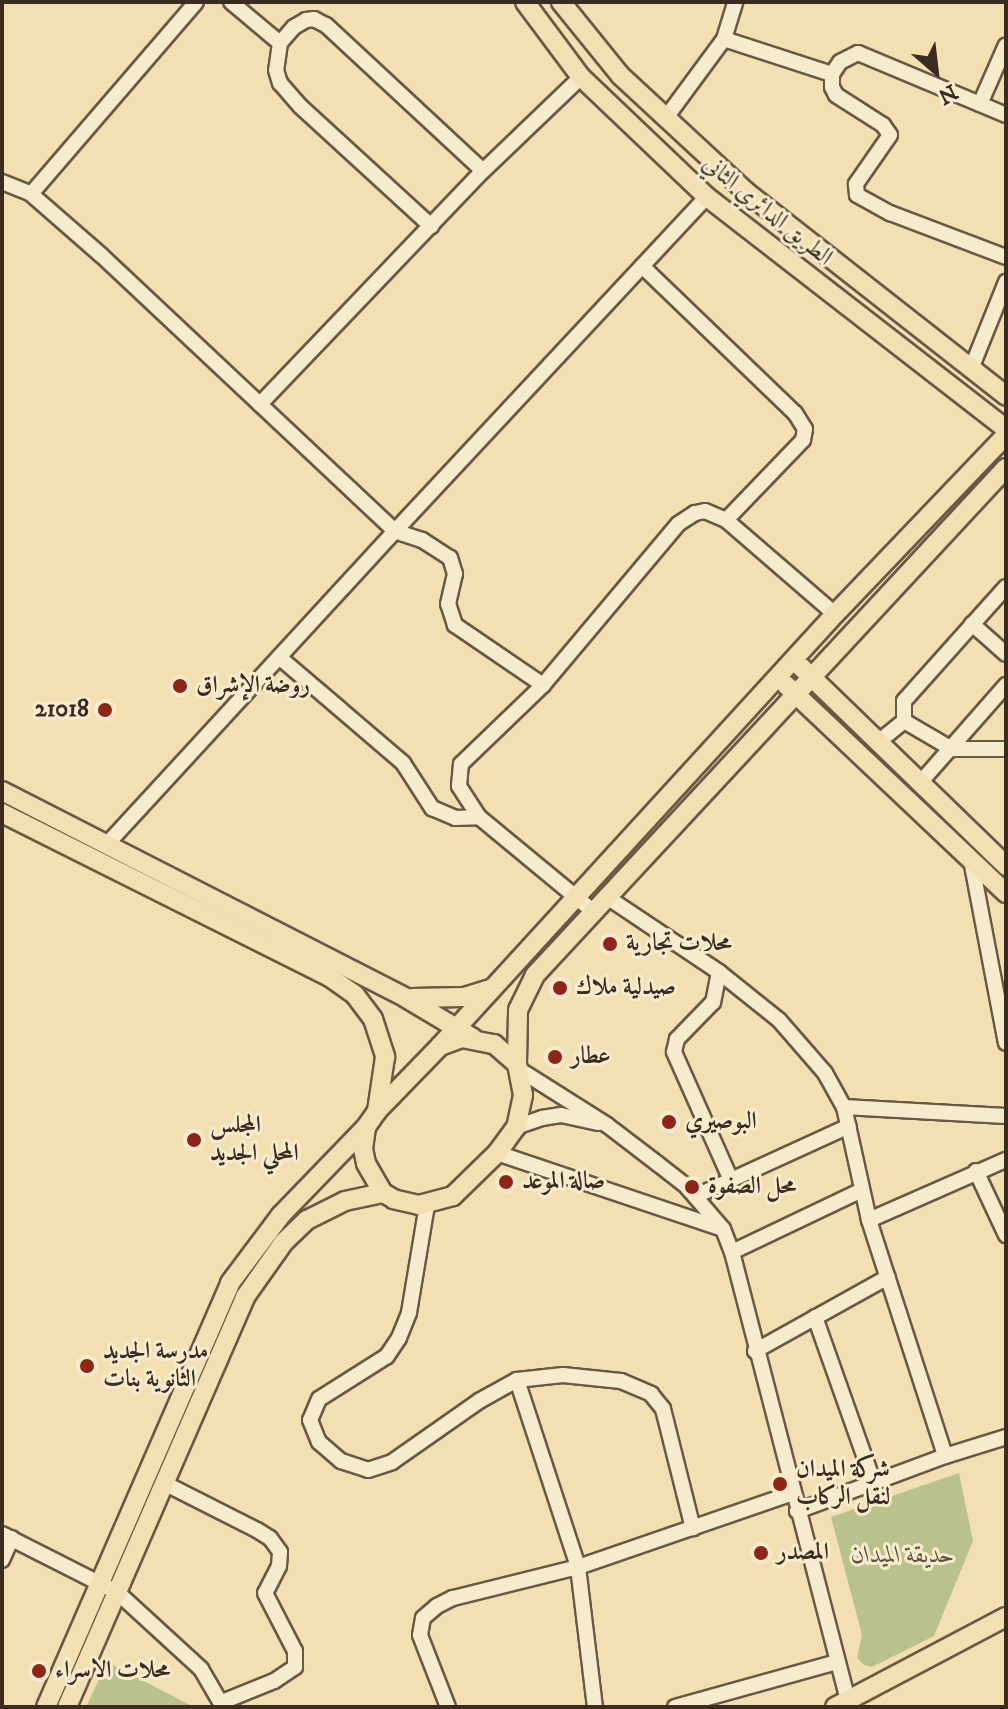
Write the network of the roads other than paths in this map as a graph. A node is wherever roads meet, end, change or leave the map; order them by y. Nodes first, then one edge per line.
1 (231, 2) edge
2 (525, 2) edge
3 (561, 2) edge
4 (735, 2) edge
5 (189, 4) edge
6 (724, 39) junction
7 (280, 43) junction
8 (1006, 45) edge
9 (832, 74) junction
10 (581, 77) junction
11 (980, 104) junction
12 (1006, 115) edge
13 (665, 119) junction
14 (483, 171) junction
15 (2, 182) edge
16 (31, 194) junction
17 (707, 197) junction
18 (431, 226) junction
19 (1006, 257) edge
20 (642, 266) junction
21 (1006, 282) edge
22 (971, 369) junction
23 (1006, 396) edge
24 (260, 404) junction
25 (1006, 432) edge
26 (1006, 468) edge
27 (726, 520) junction
28 (395, 531) junction
29 (1006, 587) edge
30 (835, 614) junction
31 (972, 624) junction
32 (1006, 654) edge
33 (279, 657) junction
34 (794, 660) junction
35 (810, 676) junction
36 (778, 678) junction
37 (543, 685) junction
38 (1006, 685) edge
39 (795, 693) junction
40 (904, 721) junction
41 (877, 743) junction
42 (952, 749) junction
43 (1006, 749) edge
44 (919, 784) junction
45 (2, 791) edge
46 (2, 813) edge
47 (479, 817) junction
48 (106, 845) junction
49 (971, 860) junction
50 (1006, 866) edge
51 (1006, 893) edge
52 (576, 897) junction
53 (601, 905) junction
54 (719, 972) junction
55 (492, 988) junction
56 (406, 998) junction
57 (457, 1026) junction
58 (1004, 1026) edge
59 (473, 1038) junction
60 (1006, 1043) edge
61 (440, 1046) junction
62 (518, 1067) junction
63 (844, 1107) junction
64 (1006, 1116) edge
65 (371, 1119) junction
66 (607, 1125) junction
67 (849, 1126) junction
68 (516, 1127) junction
69 (497, 1153) junction
70 (1006, 1160) edge
71 (976, 1171) junction
72 (731, 1180) junction
73 (862, 1190) junction
74 (383, 1193) junction
75 (696, 1196) junction
76 (427, 1205) junction
77 (869, 1220) junction
78 (723, 1229) junction
79 (1006, 1235) edge
80 (732, 1252) junction
81 (888, 1277) junction
82 (815, 1317) junction
83 (755, 1351) junction
84 (517, 1380) junction
85 (1006, 1437) edge
86 (945, 1456) junction
87 (873, 1481) junction
88 (164, 1483) junction
89 (793, 1493) junction
90 (797, 1511) junction
91 (693, 1528) junction
92 (7, 1536) edge
93 (2, 1560) edge
94 (578, 1567) junction
95 (99, 1582) junction
96 (117, 1592) junction
97 (1006, 1617) edge
98 (837, 1662) junction
99 (222, 1705) edge
100 (844, 1705) edge
101 (46, 1707) edge
102 (67, 1707) edge
103 (448, 1707) edge
104 (595, 1707) edge
105 (675, 1707) edge

1 - 7 street
2 - 10 main road, الطريق الدائري الثاني
3 - 13 main road, الطريق الدائري الثاني
4 - 6 street
5 - 16 street
6 - 9 street
6 - 13 street
7 - 14 street
7 - 18 street
8 - 11 street
9 - 11 street
9 - 19 street
10 - 14 street
10 - 17 main road, الطريق الدائري الثاني
11 - 12 street
13 - 22 main road, الطريق الدائري الثاني
14 - 18 street
15 - 16 street
16 - 24 street
17 - 20 street
17 - 25 main road, الطريق الدائري الثاني
18 - 24 street
20 - 27 street
20 - 28 street
21 - 22 street
22 - 23 main road, الطريق الدائري الثاني
24 - 28 street
25 - 30 main road
26 - 35 main road
27 - 30 street
27 - 37 street
28 - 33 street
28 - 37 street
29 - 31 street
30 - 34 main road
31 - 32 street
31 - 40 street
33 - 47 street
33 - 48 street
34 - 35 main road
34 - 36 main road
35 - 39 main road
35 - 41 main road
36 - 39 main road
36 - 52 main road
37 - 47 street
38 - 42 street
39 - 49 main road
39 - 53 main road
40 - 41 street
40 - 42 street
41 - 44 main road
42 - 43 street
42 - 44 street
44 - 50 main road
45 - 48 main road
46 - 65 main road
47 - 52 street
48 - 56 main road
49 - 51 main road
49 - 58 street
52 - 53 street
52 - 55 main road
53 - 54 street
53 - 62 main road
54 - 63 street
54 - 72 street
55 - 56 main road
55 - 57 main road
56 - 57 main road
57 - 59 main road
57 - 61 main road
58 - 60 street
59 - 61 main road
59 - 62 main road
61 - 65 main road
62 - 66 street
62 - 68 main road
63 - 64 street
63 - 67 street
65 - 74 main road
65 - 95 main road
66 - 68 street
66 - 75 street
67 - 72 street
67 - 73 street
68 - 69 main road
69 - 76 main road
69 - 78 street
70 - 71 street
71 - 77 street
71 - 79 street
72 - 75 street
73 - 77 street
73 - 80 street
74 - 76 main road
74 - 88 main road
75 - 78 street
76 - 84 street
77 - 81 street
78 - 80 street
80 - 83 street
81 - 82 street
81 - 86 street
82 - 83 street
82 - 87 street
83 - 89 street
84 - 91 street
84 - 94 street
85 - 86 street
86 - 87 street
87 - 90 street
88 - 96 main road
88 - 99 street
89 - 90 street
89 - 91 street
90 - 98 street
91 - 94 street
92 - 93 street
92 - 95 street
94 - 103 street
94 - 104 street
95 - 96 street
95 - 101 main road
96 - 99 street
96 - 102 main road
97 - 100 main road
98 - 100 street
98 - 105 street

